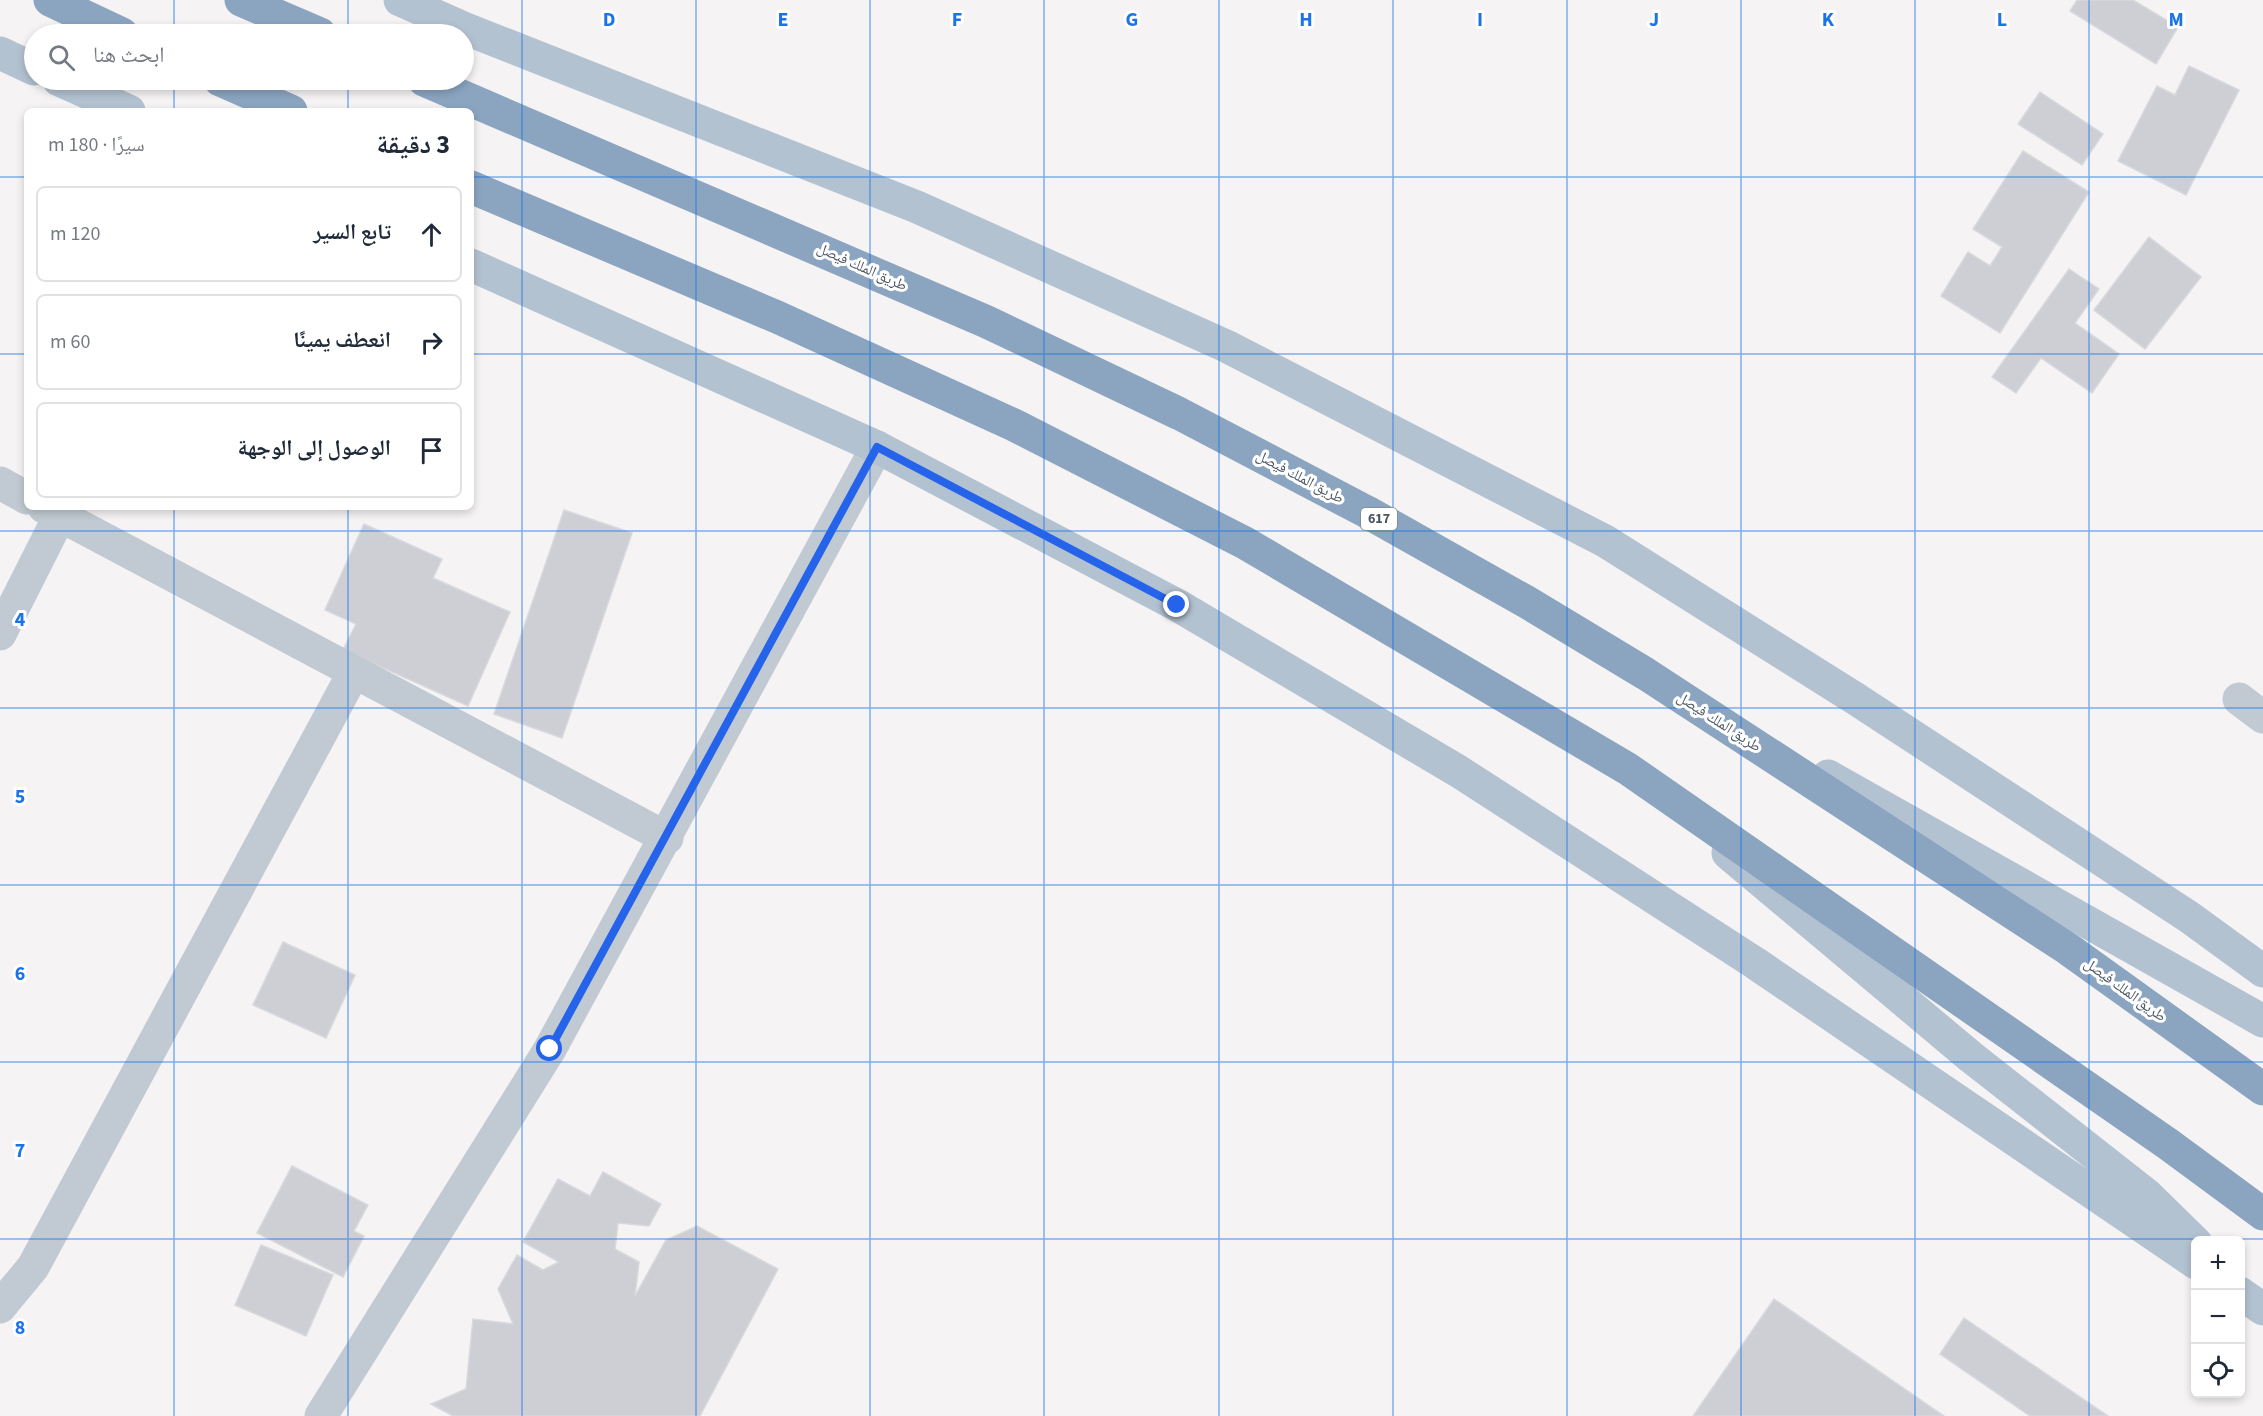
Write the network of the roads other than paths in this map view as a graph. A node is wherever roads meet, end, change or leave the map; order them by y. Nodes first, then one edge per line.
1 (50, 0) edge
2 (241, 0) edge
3 (400, 0) edge
4 (101, 24) edge
5 (297, 24) edge
6 (455, 24) edge
7 (474, 32) edge
8 (0, 53) edge
9 (24, 64) edge
10 (81, 90) edge
11 (243, 90) edge
12 (447, 90) edge
13 (122, 108) edge
14 (284, 108) edge
15 (474, 188) edge
16 (474, 266) edge
17 (877, 447) junction
18 (0, 483) edge
19 (24, 496) edge
20 (52, 511) edge
21 (0, 634) edge
22 (354, 672) junction
23 (1646, 674) junction
24 (1628, 770) junction
25 (667, 838) junction
26 (2263, 971) edge
27 (2263, 1021) edge
28 (2263, 1089) edge
29 (2263, 1214) edge
30 (2191, 1238) edge
31 (2191, 1260) edge
32 (0, 1307) edge
33 (321, 1416) edge

1 - 4 highway
2 - 5 highway
3 - 6 main road
7 - 26 main road
8 - 9 main road
10 - 13 main road
11 - 14 highway
12 - 23 highway, طريق الملك فيصل / 617
15 - 24 highway
16 - 17 main road
17 - 25 street
17 - 31 main road
18 - 19 street
20 - 21 street
20 - 22 street
22 - 25 street
22 - 32 street
23 - 27 main road
23 - 28 highway, طريق الملك فيصل / 617
24 - 29 highway
24 - 30 main road
25 - 33 street

